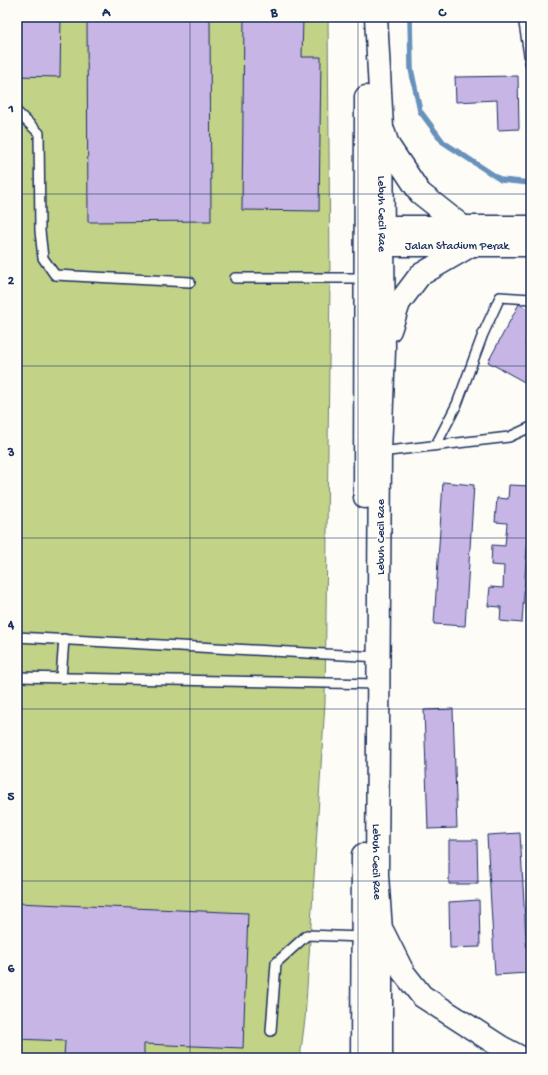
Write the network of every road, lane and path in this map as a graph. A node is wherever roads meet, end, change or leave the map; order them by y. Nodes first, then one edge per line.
1 (364, 17) edge
2 (376, 17) edge
3 (523, 17) edge
4 (531, 67) edge
5 (17, 112) edge
6 (374, 126) junction
7 (531, 227) edge
8 (382, 236) junction
9 (467, 236) junction
10 (531, 246) edge
11 (235, 278) dead end
12 (370, 278) junction
13 (190, 282) dead end
14 (531, 299) edge
15 (375, 346) junction
16 (531, 427) edge
17 (436, 445) junction
18 (380, 452) junction
19 (17, 637) edge
20 (64, 639) junction
21 (372, 656) junction
22 (17, 677) edge
23 (61, 678) junction
24 (372, 684) junction
25 (372, 933) junction
26 (271, 1031) dead end
27 (362, 1032) junction
28 (347, 1058) edge
29 (362, 1058) edge
30 (381, 1058) edge
31 (522, 1058) edge

1 - 6 street, Lebuh Cecil Rae
2 - 6 street, Lebuh Cecil Rae
3 - 4 lane
5 - 13 lane
6 - 8 street, Lebuh Cecil Rae
6 - 9 street
6 - 12 street, Lebuh Cecil Rae
7 - 9 street, Jalan Stadium Perak
8 - 9 street, Jalan Stadium Perak
8 - 12 street
8 - 15 street, Lebuh Cecil Rae
9 - 10 street, Jalan Stadium Perak
9 - 15 street
11 - 12 lane
12 - 15 street
14 - 17 lane
15 - 18 street, Lebuh Cecil Rae
15 - 21 street, Lebuh Cecil Rae
16 - 17 lane
17 - 18 lane
18 - 21 street, Lebuh Cecil Rae
19 - 20 lane
20 - 21 lane
20 - 23 lane
21 - 24 street, Lebuh Cecil Rae
22 - 23 lane
23 - 24 lane
24 - 25 street, Lebuh Cecil Rae
24 - 25 street, Lebuh Cecil Rae
25 - 26 lane
25 - 27 street, Lebuh Cecil Rae
25 - 30 street, Lebuh Cecil Rae
25 - 31 street
27 - 28 street
27 - 29 street, Lebuh Cecil Rae

